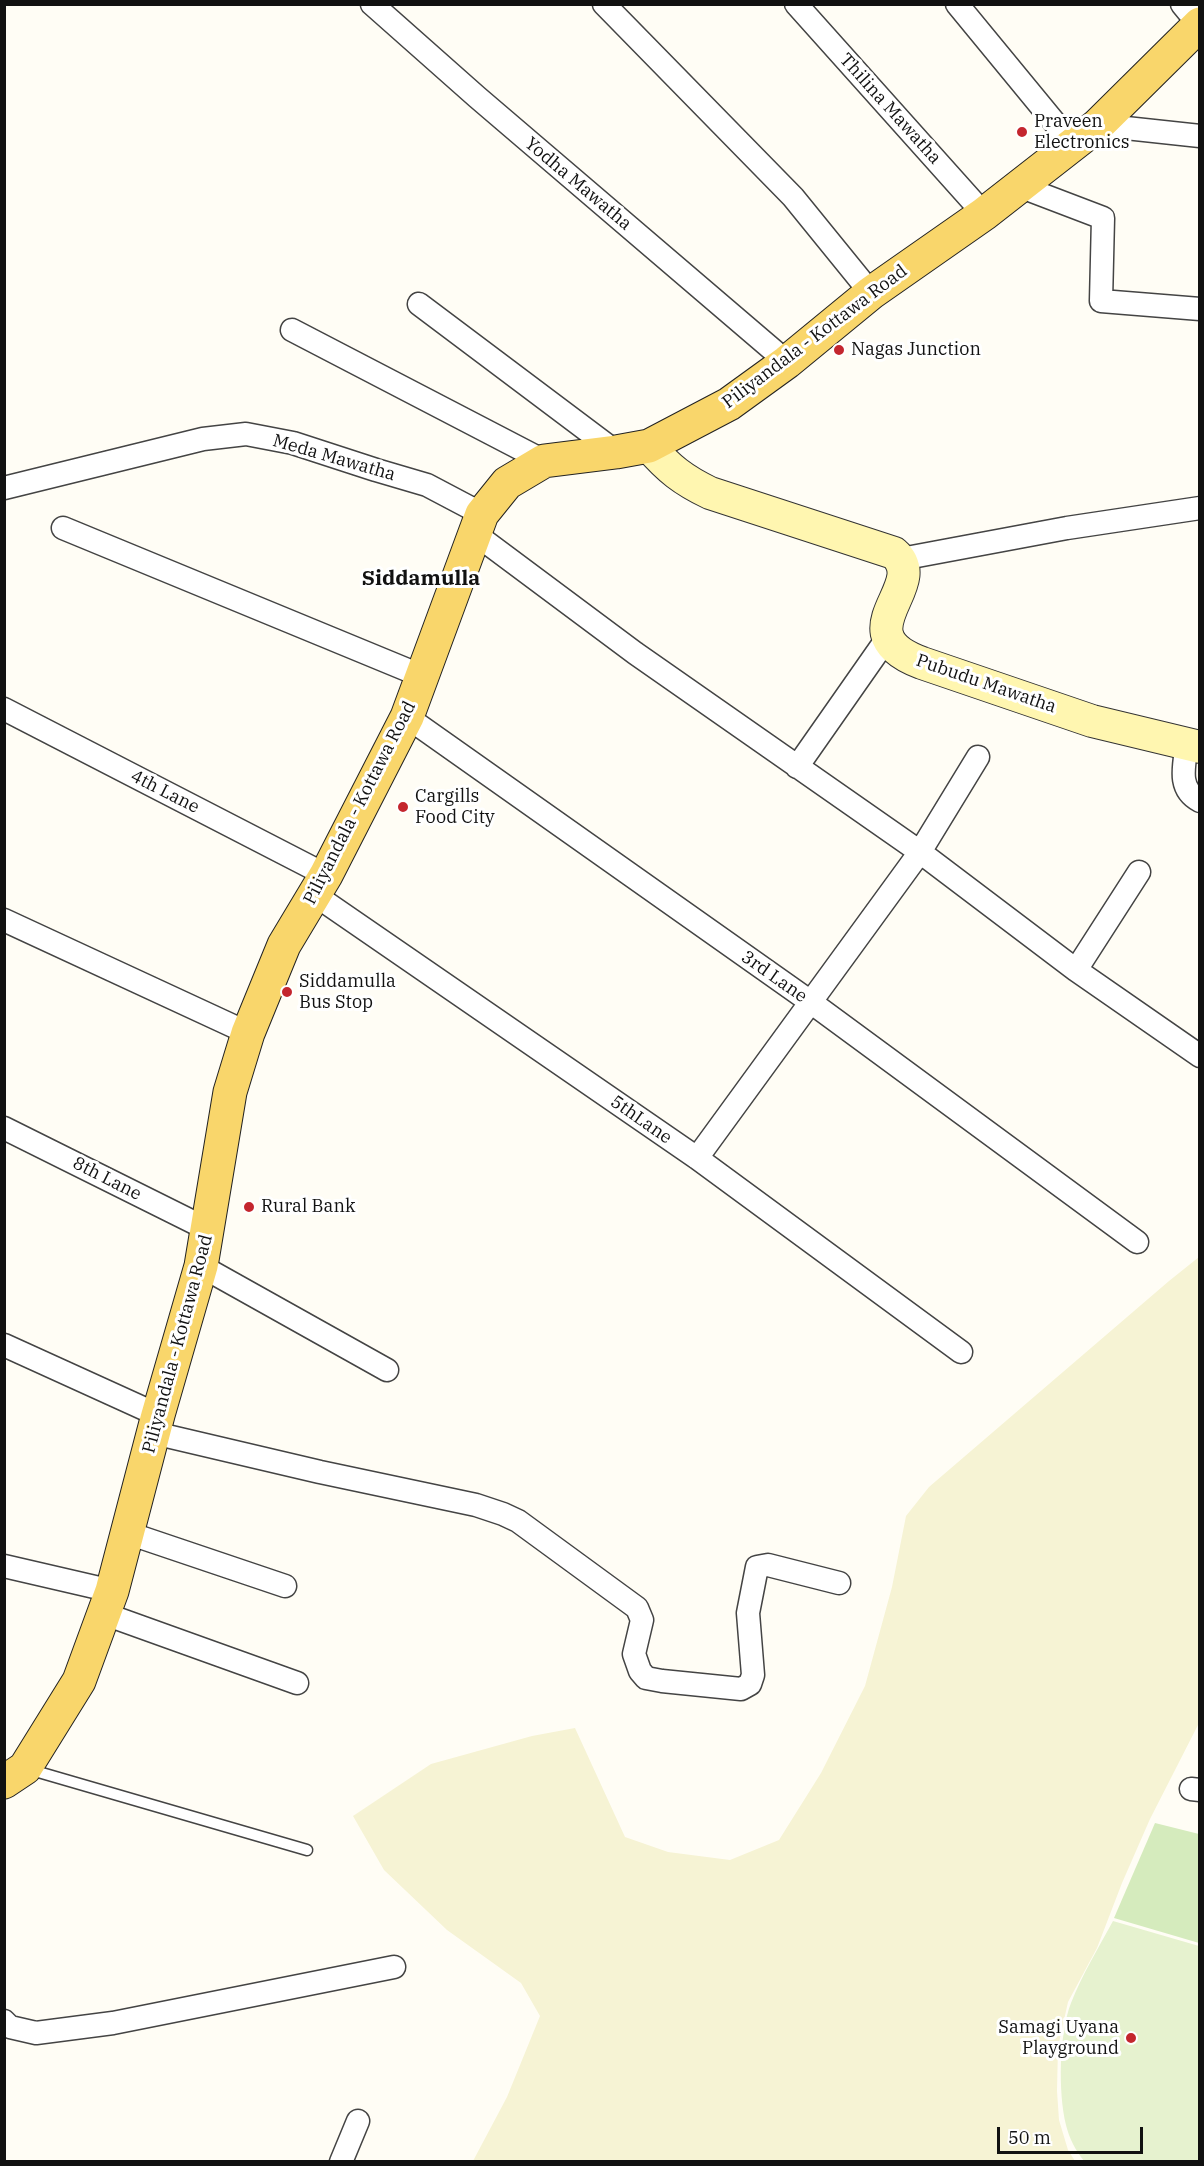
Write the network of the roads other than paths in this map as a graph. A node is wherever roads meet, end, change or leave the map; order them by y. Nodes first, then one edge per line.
1 (372, 4) edge
2 (604, 4) edge
3 (796, 4) edge
4 (957, 4) edge
5 (1195, 20) edge
6 (1098, 125) junction
7 (1200, 136) edge
8 (1073, 145) junction
9 (1019, 186) junction
10 (984, 214) junction
11 (871, 293) junction
12 (419, 304) dead end
13 (1200, 309) edge
14 (292, 330) dead end
15 (787, 362) junction
16 (649, 446) junction
17 (616, 452) junction
18 (544, 461) junction
19 (4, 488) edge
20 (1200, 508) edge
21 (478, 523) junction
22 (63, 528) dead end
23 (901, 559) junction
24 (888, 637) junction
25 (422, 676) junction
26 (4, 709) edge
27 (407, 717) junction
28 (1193, 746) edge
29 (978, 757) dead end
30 (797, 767) junction
31 (1200, 801) edge
32 (921, 852) junction
33 (1139, 872) dead end
34 (321, 885) junction
35 (4, 920) edge
36 (1076, 970) junction
37 (812, 1003) junction
38 (248, 1033) junction
39 (1200, 1056) edge
40 (4, 1128) edge
41 (697, 1158) junction
42 (208, 1230) junction
43 (1137, 1242) dead end
44 (201, 1266) junction
45 (4, 1345) edge
46 (961, 1352) dead end
47 (387, 1370) dead end
48 (156, 1424) junction
49 (128, 1533) junction
50 (4, 1566) edge
51 (839, 1583) dead end
52 (285, 1586) dead end
53 (107, 1602) junction
54 (297, 1683) dead end
55 (15, 1775) edge
56 (307, 1850) dead end
57 (394, 1967) dead end
58 (4, 2021) edge
59 (358, 2121) dead end
60 (341, 2162) edge

1 - 15 street, Yodha Mawatha
2 - 11 street
3 - 10 street, Thilina Mawatha
4 - 8 street
5 - 6 main road, Piliyandala - Kottawa Road
6 - 7 street
6 - 8 main road, Piliyandala - Kottawa Road
8 - 9 main road, Piliyandala - Kottawa Road
9 - 10 main road, Piliyandala - Kottawa Road
9 - 13 street
10 - 11 main road, Piliyandala - Kottawa Road
11 - 15 main road, Piliyandala - Kottawa Road
12 - 17 street
14 - 18 street
15 - 16 main road, Piliyandala - Kottawa Road
16 - 17 main road, Piliyandala - Kottawa Road
16 - 23 street
17 - 18 main road, Piliyandala - Kottawa Road
18 - 21 main road, Piliyandala - Kottawa Road
19 - 21 street, Meda Mawatha
20 - 23 street
21 - 25 main road, Piliyandala - Kottawa Road
21 - 30 street, Meda Mawatha
22 - 25 street
23 - 24 street
24 - 28 street, Pubudu Mawatha
24 - 30 street
25 - 27 main road, Piliyandala - Kottawa Road
26 - 34 street, 4th Lane
27 - 34 main road, Piliyandala - Kottawa Road
27 - 37 street, 3rd Lane
28 - 31 street
29 - 32 street
30 - 32 street, Meda Mawatha
32 - 36 street, Meda Mawatha
32 - 37 street
33 - 36 street
34 - 38 main road, Piliyandala - Kottawa Road
34 - 41 street, 5thLane
35 - 38 street
36 - 39 street, Meda Mawatha
37 - 41 street
37 - 43 street, 3rd Lane
38 - 42 main road, Piliyandala - Kottawa Road
40 - 42 street, 8th Lane
41 - 46 street, 5thLane
42 - 44 main road, Piliyandala - Kottawa Road
44 - 47 street
44 - 48 main road, Piliyandala - Kottawa Road
45 - 48 street
48 - 49 main road, Piliyandala - Kottawa Road
48 - 51 street
49 - 52 street
49 - 53 main road, Piliyandala - Kottawa Road
50 - 53 street
53 - 54 street
53 - 55 main road, Piliyandala - Kottawa Road
55 - 56 lane
57 - 58 street
59 - 60 street

